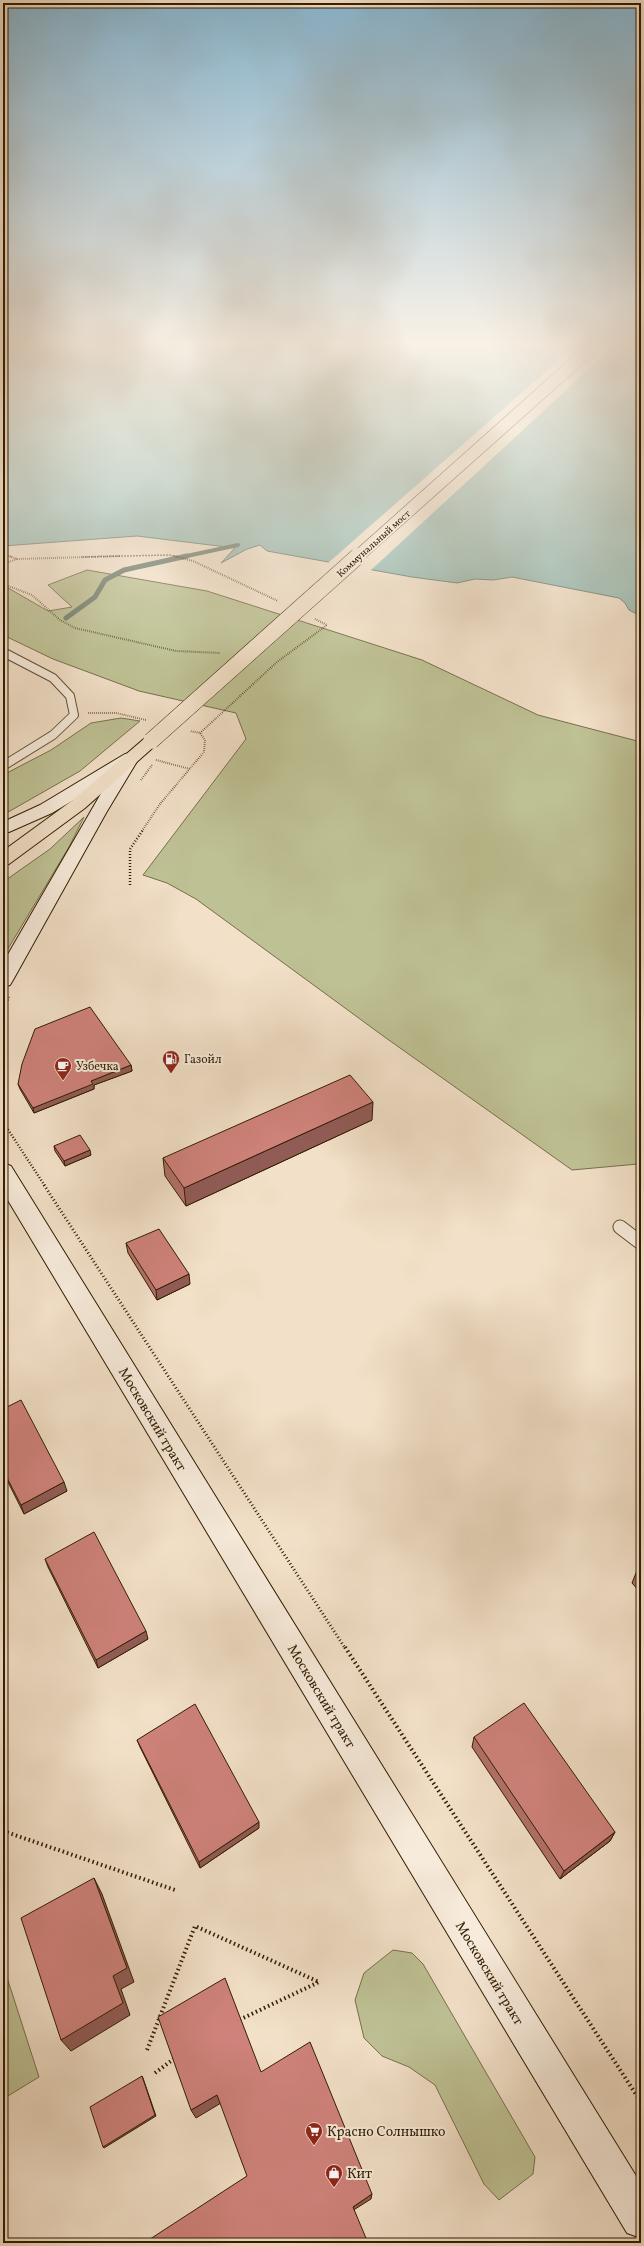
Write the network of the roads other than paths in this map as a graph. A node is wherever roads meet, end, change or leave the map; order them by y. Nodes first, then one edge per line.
1 (477, 451) edge
2 (3, 652) edge
3 (131, 758) junction
4 (3, 766) edge
5 (3, 828) edge
6 (3, 860) edge
7 (3, 980) edge
8 (3, 1172) edge
9 (620, 1227) dead end
10 (641, 1242) edge
11 (641, 2220) edge

1 - 3 main road, Коммунальный мост, bridge
2 - 4 lane
3 - 5 main road
3 - 6 main road, Коммунальный мост
3 - 7 main road
8 - 11 main road, Московский тракт
9 - 10 lane

